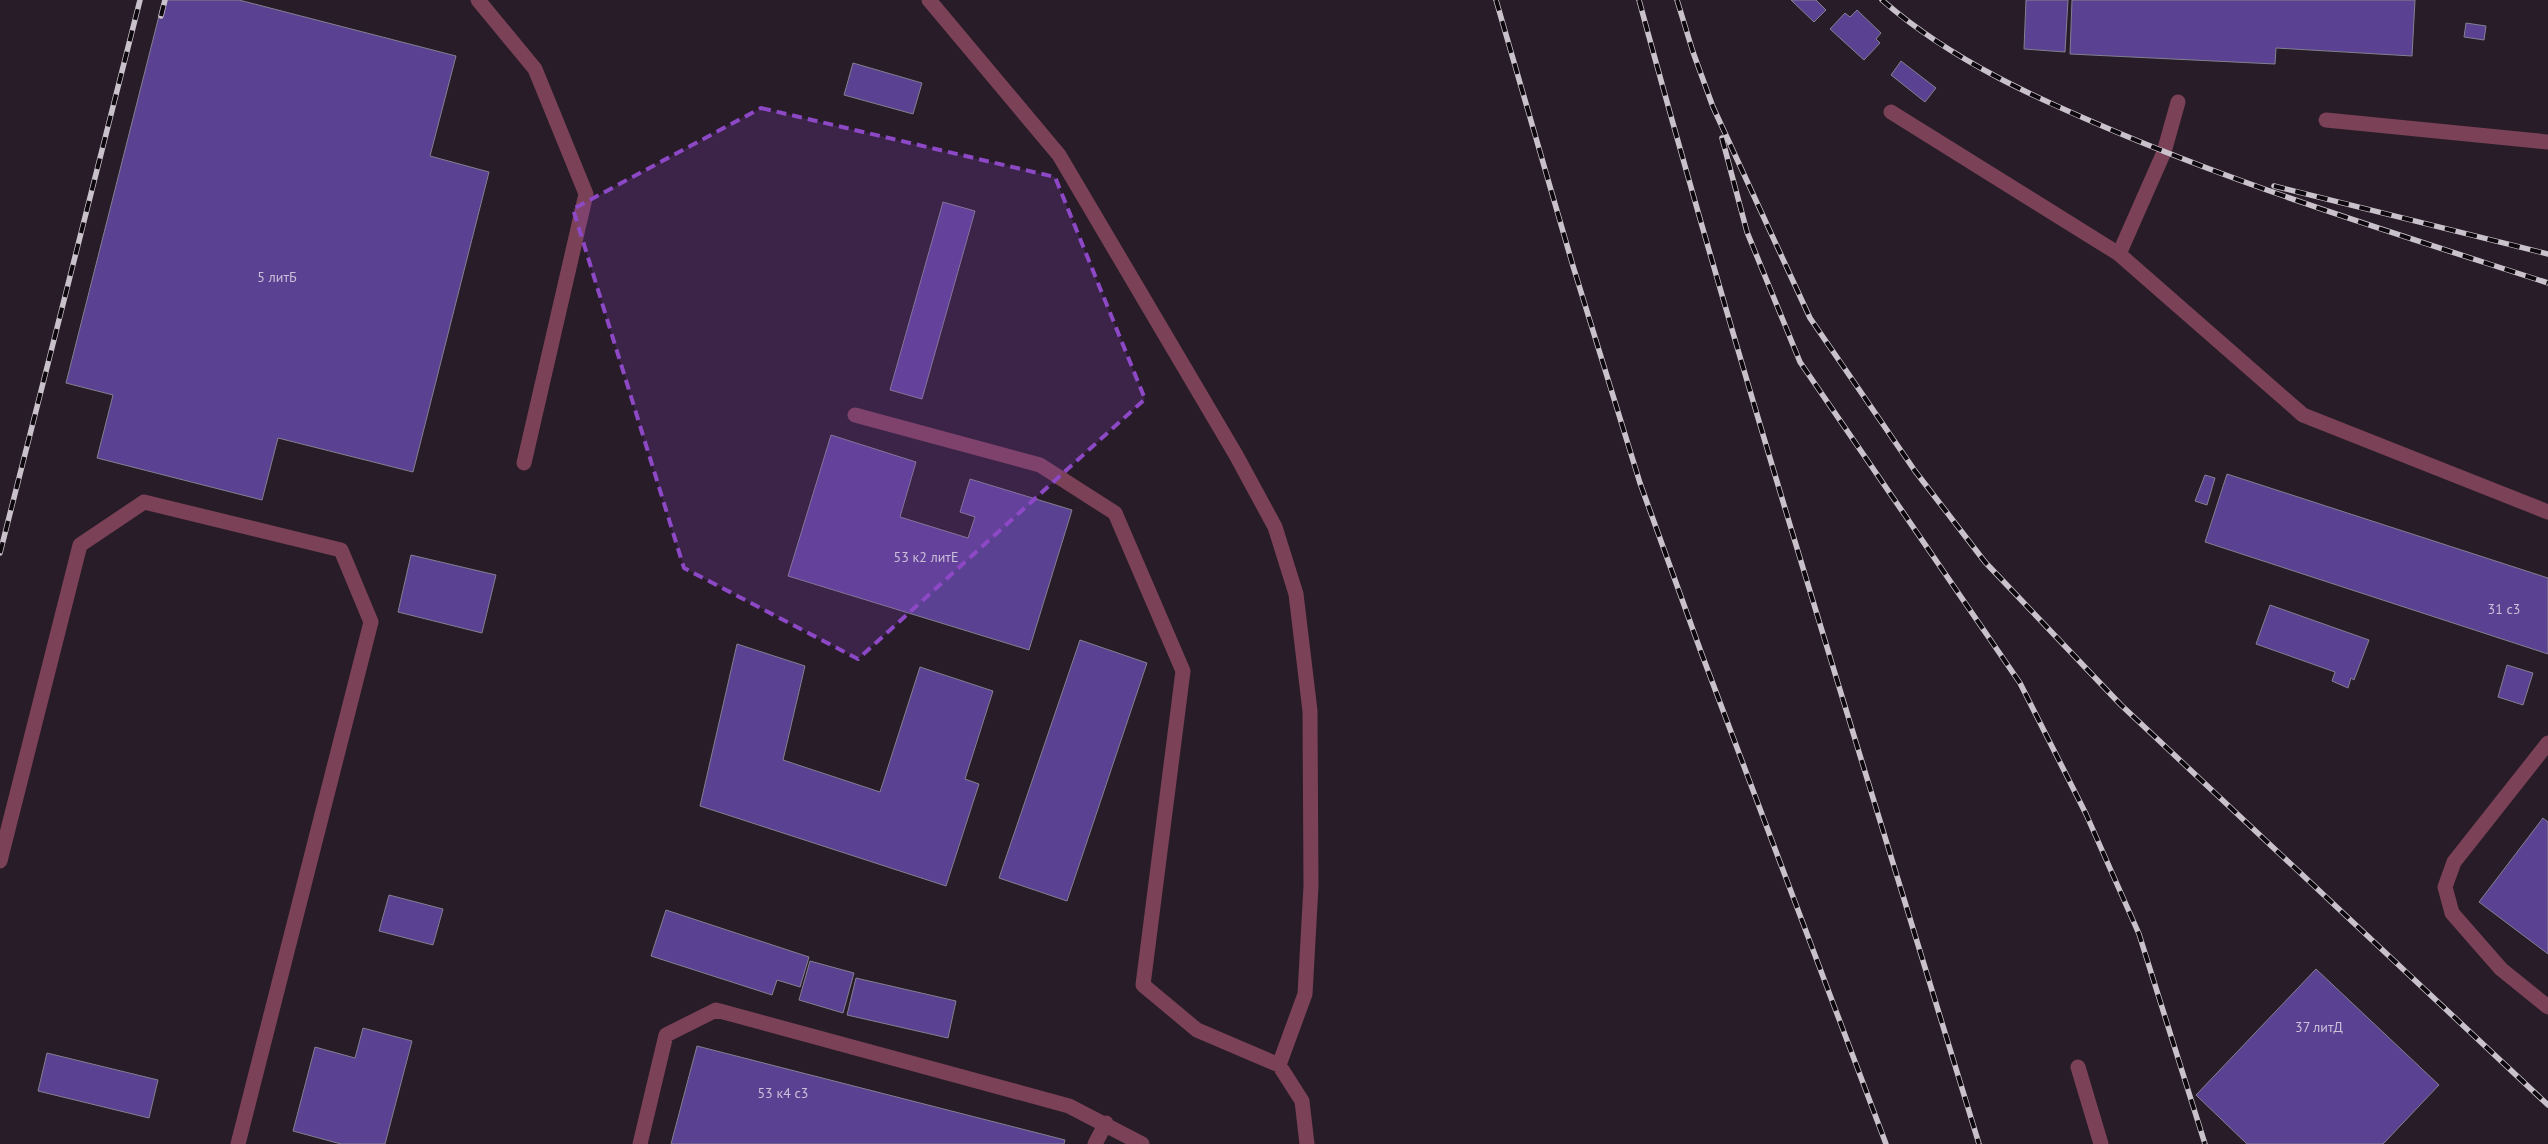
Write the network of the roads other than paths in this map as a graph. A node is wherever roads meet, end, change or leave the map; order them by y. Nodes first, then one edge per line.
1 (478, 0) edge
2 (929, 0) edge
3 (2178, 102) dead end
4 (1891, 112) dead end
5 (2326, 120) dead end
6 (2548, 142) edge
7 (2119, 254) junction
8 (855, 415) dead end
9 (524, 463) dead end
10 (2548, 512) edge
11 (2548, 743) edge
12 (0, 861) edge
13 (2548, 1007) edge
14 (1279, 1065) junction
15 (2078, 1067) dead end
16 (1106, 1123) junction
17 (238, 1144) edge
18 (640, 1144) edge
19 (1095, 1144) edge
20 (1142, 1144) edge
21 (1307, 1144) edge
22 (2101, 1144) edge

1 - 9 lane
2 - 14 lane
3 - 7 lane
4 - 7 lane
5 - 6 lane
7 - 10 lane
8 - 14 lane
11 - 13 lane
12 - 17 lane
14 - 21 lane
15 - 22 lane
16 - 18 lane
16 - 19 lane
16 - 20 lane

